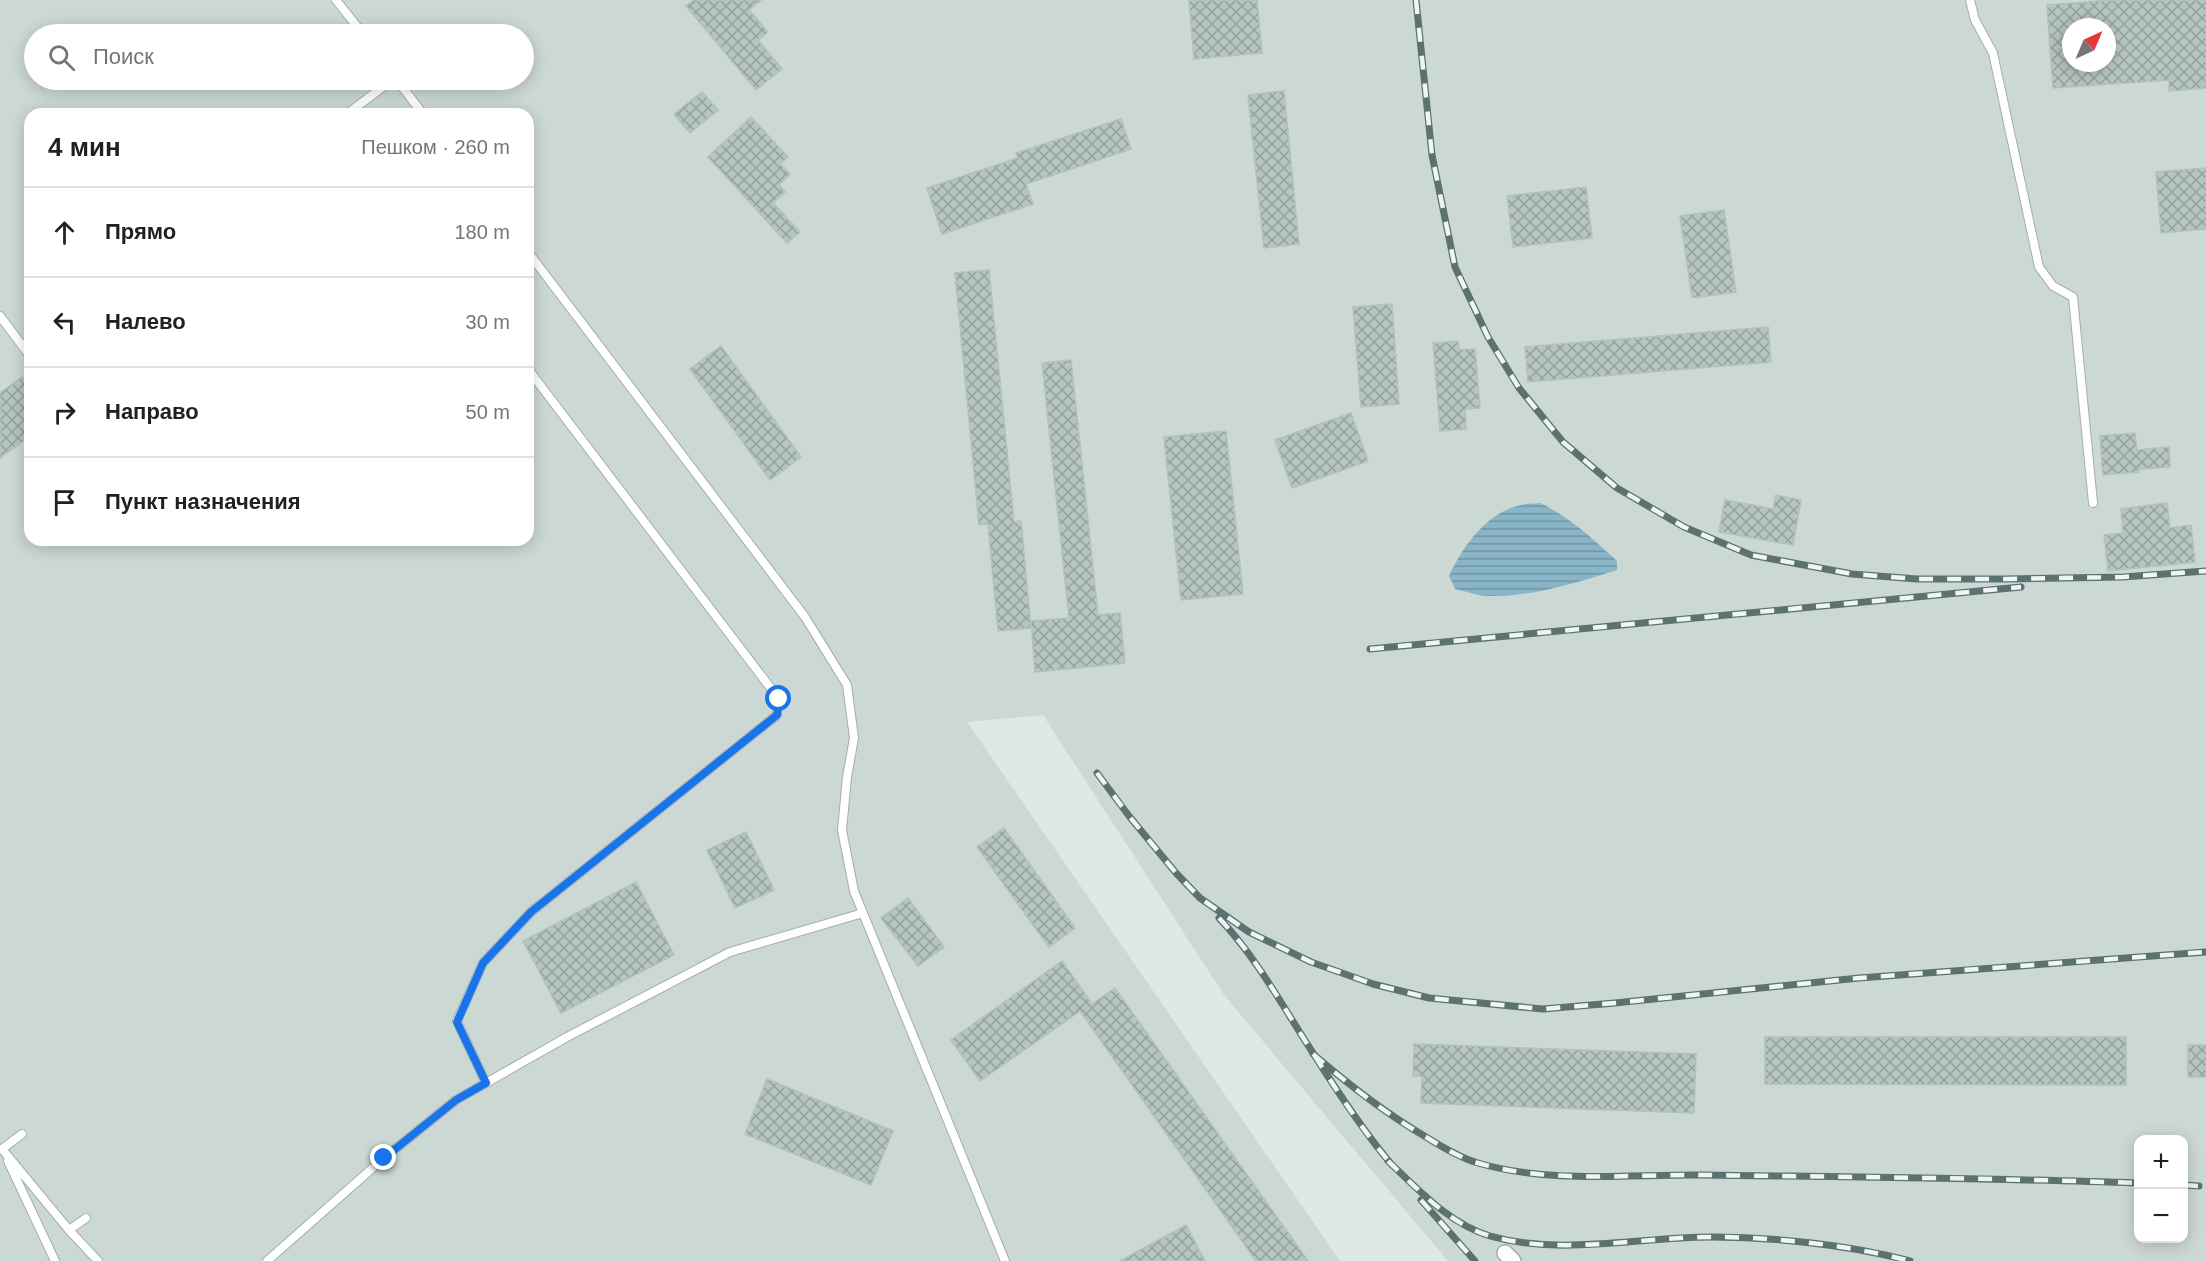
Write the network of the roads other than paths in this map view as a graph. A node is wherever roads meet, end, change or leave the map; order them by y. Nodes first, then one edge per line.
1 (336, 0) edge
2 (1970, 0) edge
3 (355, 24) edge
4 (381, 90) edge
5 (403, 90) edge
6 (355, 108) edge
7 (418, 108) edge
8 (534, 260) edge
9 (1, 318) edge
10 (22, 345) joint
11 (24, 348) edge
12 (534, 377) edge
13 (2093, 502) dead end
14 (863, 913) junction
15 (486, 1083) junction
16 (22, 1134) dead end
17 (1, 1148) edge
18 (86, 1218) dead end
19 (69, 1230) junction
20 (55, 1261) edge
21 (98, 1261) edge
22 (267, 1261) edge
23 (1005, 1261) edge

1 - 3 lane
2 - 13 lane
4 - 6 lane
5 - 7 lane
8 - 14 lane
9 - 10 lane
10 - 11 lane
12 - 15 lane
14 - 15 lane
14 - 23 lane
15 - 22 lane
16 - 17 lane
17 - 19 lane
17 - 20 lane
18 - 19 lane
19 - 21 lane

